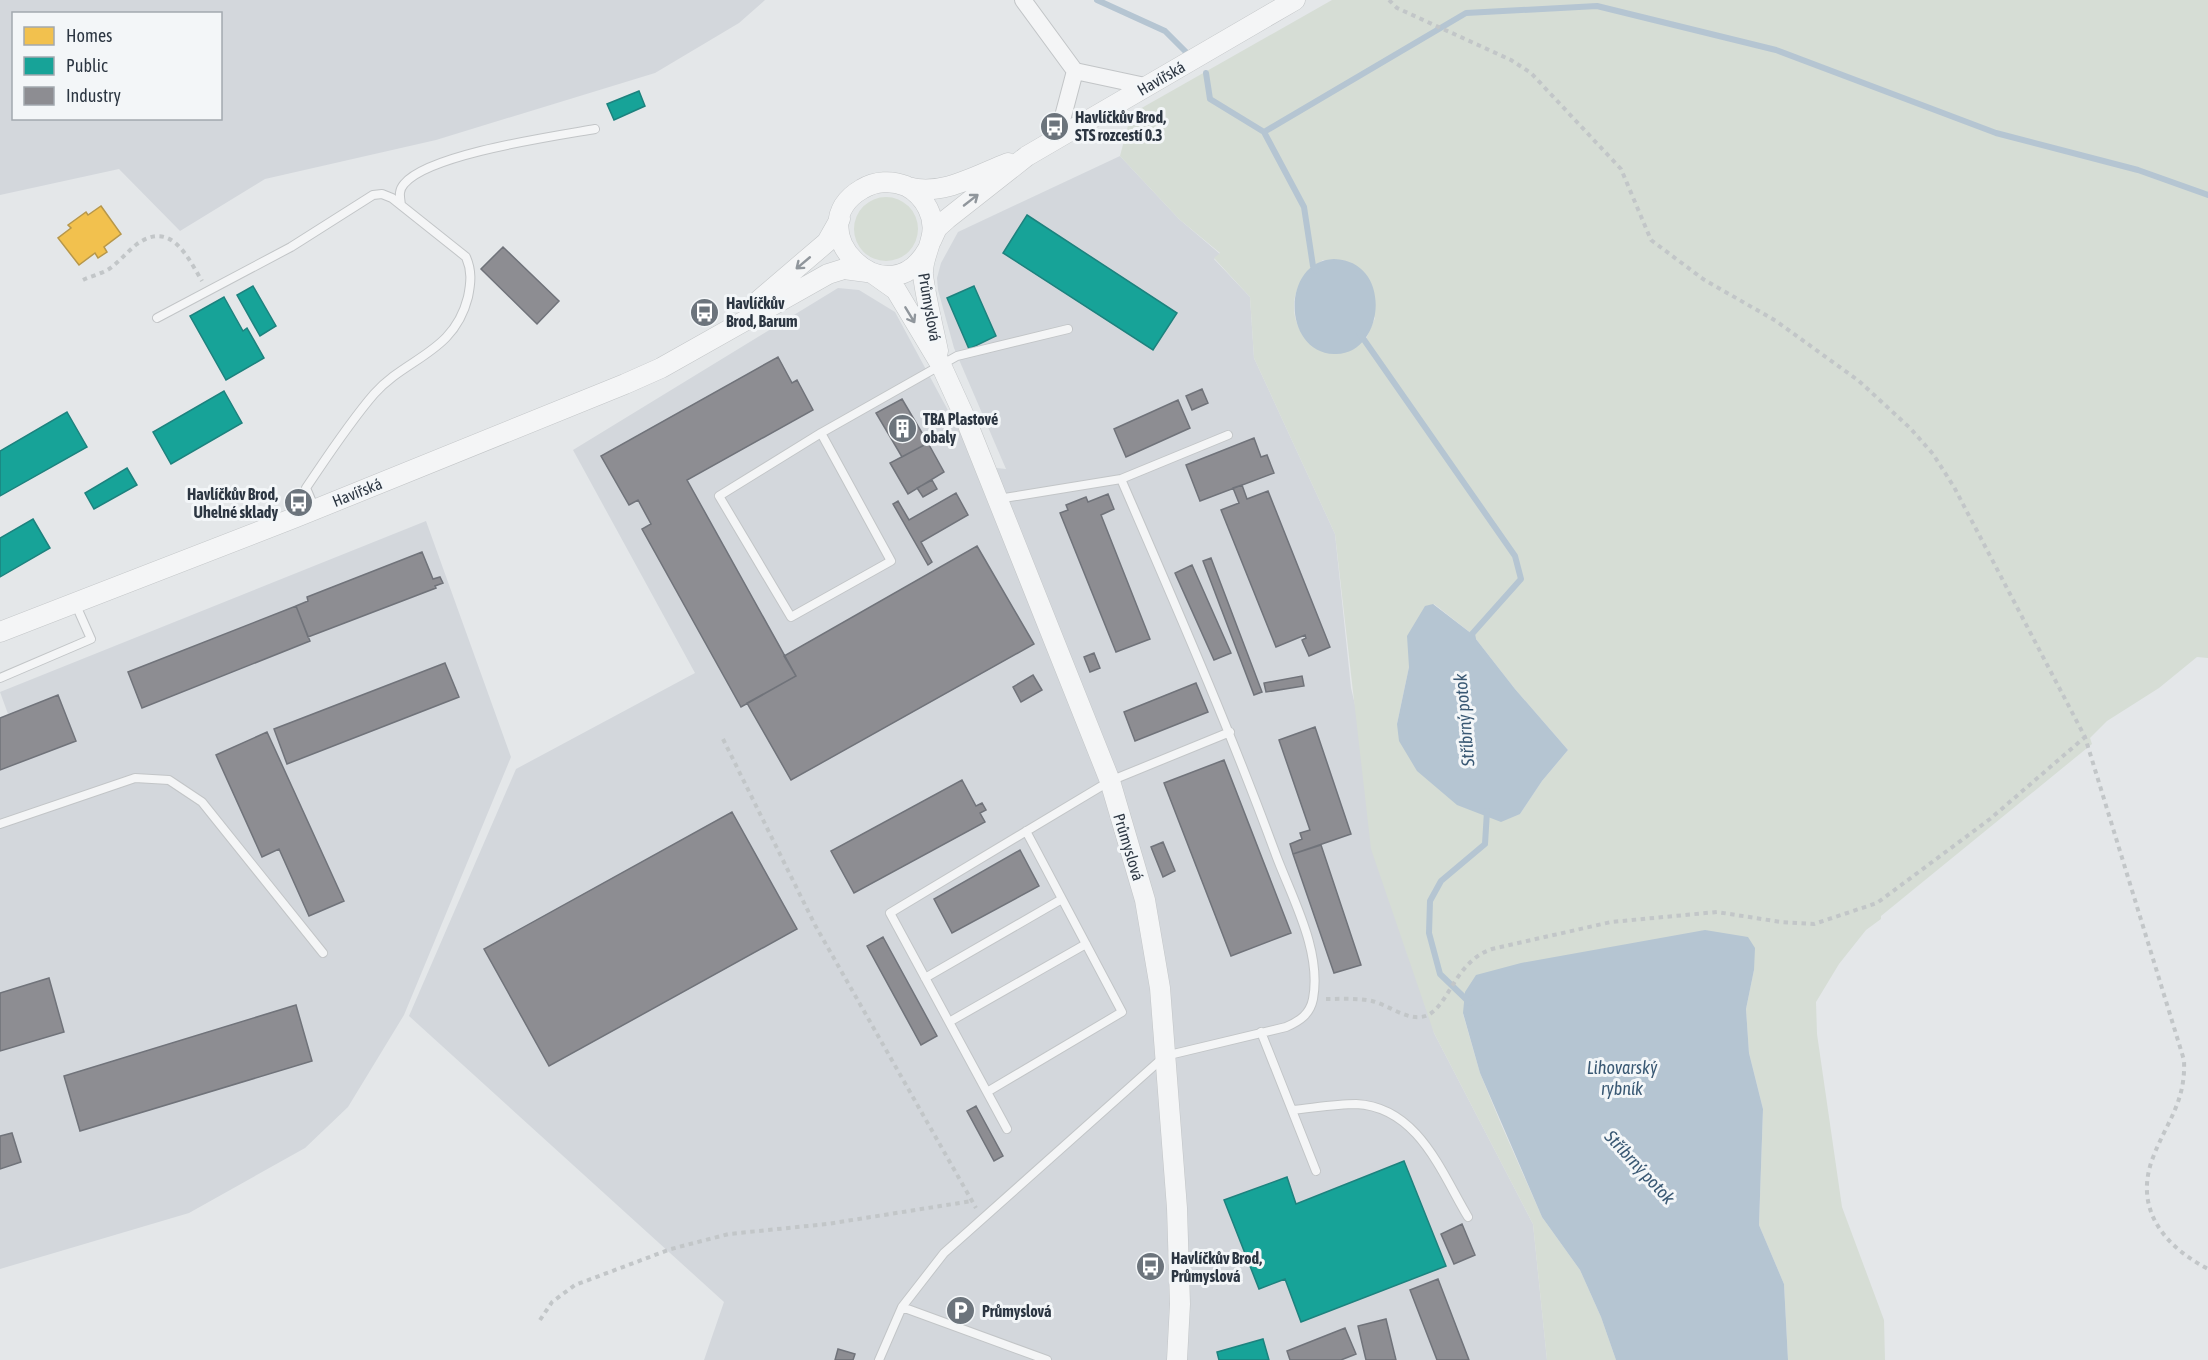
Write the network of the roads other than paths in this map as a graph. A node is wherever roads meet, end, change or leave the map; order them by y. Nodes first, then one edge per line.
1 (1023, 0) edge
2 (1295, 0) edge
3 (1075, 71) junction
4 (1145, 86) junction
5 (595, 129) dead end
6 (1057, 139) junction
7 (1027, 156) junction
8 (907, 187) junction
9 (401, 205) junction
10 (840, 219) junction
11 (929, 245) junction
12 (870, 272) junction
13 (157, 318) dead end
14 (1068, 329) dead end
15 (709, 341) junction
16 (940, 365) junction
17 (821, 433) junction
18 (1228, 435) dead end
19 (1121, 479) junction
20 (998, 499) junction
21 (315, 509) junction
22 (75, 603) junction
23 (0, 632) edge
24 (0, 678) edge
25 (1230, 732) junction
26 (1110, 781) junction
27 (0, 824) edge
28 (1026, 831) junction
29 (1062, 899) junction
30 (1086, 944) junction
31 (323, 953) dead end
32 (925, 978) junction
33 (949, 1022) junction
34 (1261, 1032) junction
35 (1165, 1056) junction
36 (987, 1092) junction
37 (1292, 1110) junction
38 (1007, 1129) dead end
39 (1316, 1171) dead end
40 (1468, 1217) dead end
41 (902, 1307) junction
42 (1031, 1357) edge
43 (879, 1360) edge
44 (1047, 1360) edge
45 (1177, 1360) edge

1 - 3 street
2 - 4 street, Havířská
3 - 4 street
3 - 6 street
4 - 6 street, Havířská
5 - 9 lane
6 - 7 street, Havířská
7 - 8 street, Havířská
11 -> 7 street, Havířská
8 - 10 street, Havířská
8 - 11 street
9 - 13 lane
9 - 21 lane
10 - 12 street
10 -> 15 street, Havířská
11 - 12 street, Havířská
11 - 16 street, Průmyslová
12 - 15 street, Havířská
12 -> 16 street, Průmyslová
14 - 16 lane
15 - 21 street, Havířská
16 - 17 lane
16 - 20 street, Průmyslová
17 - 17 lane
18 - 19 lane
19 - 20 lane
19 - 25 lane
20 - 26 street, Průmyslová
21 - 22 street, Havířská
22 - 23 street, Havířská
22 - 24 lane
25 - 26 lane
25 - 34 lane
26 - 28 lane
26 - 35 street, Průmyslová
27 - 31 lane
28 - 29 lane
28 - 32 lane
29 - 30 lane
29 - 32 lane
30 - 33 lane
30 - 36 lane
32 - 33 lane
33 - 36 lane
34 - 35 lane
34 - 37 lane
35 - 41 lane
35 - 45 street, Průmyslová
36 - 38 lane
37 - 39 lane
37 - 40 lane
41 - 42 lane
41 - 43 lane
42 - 44 lane

